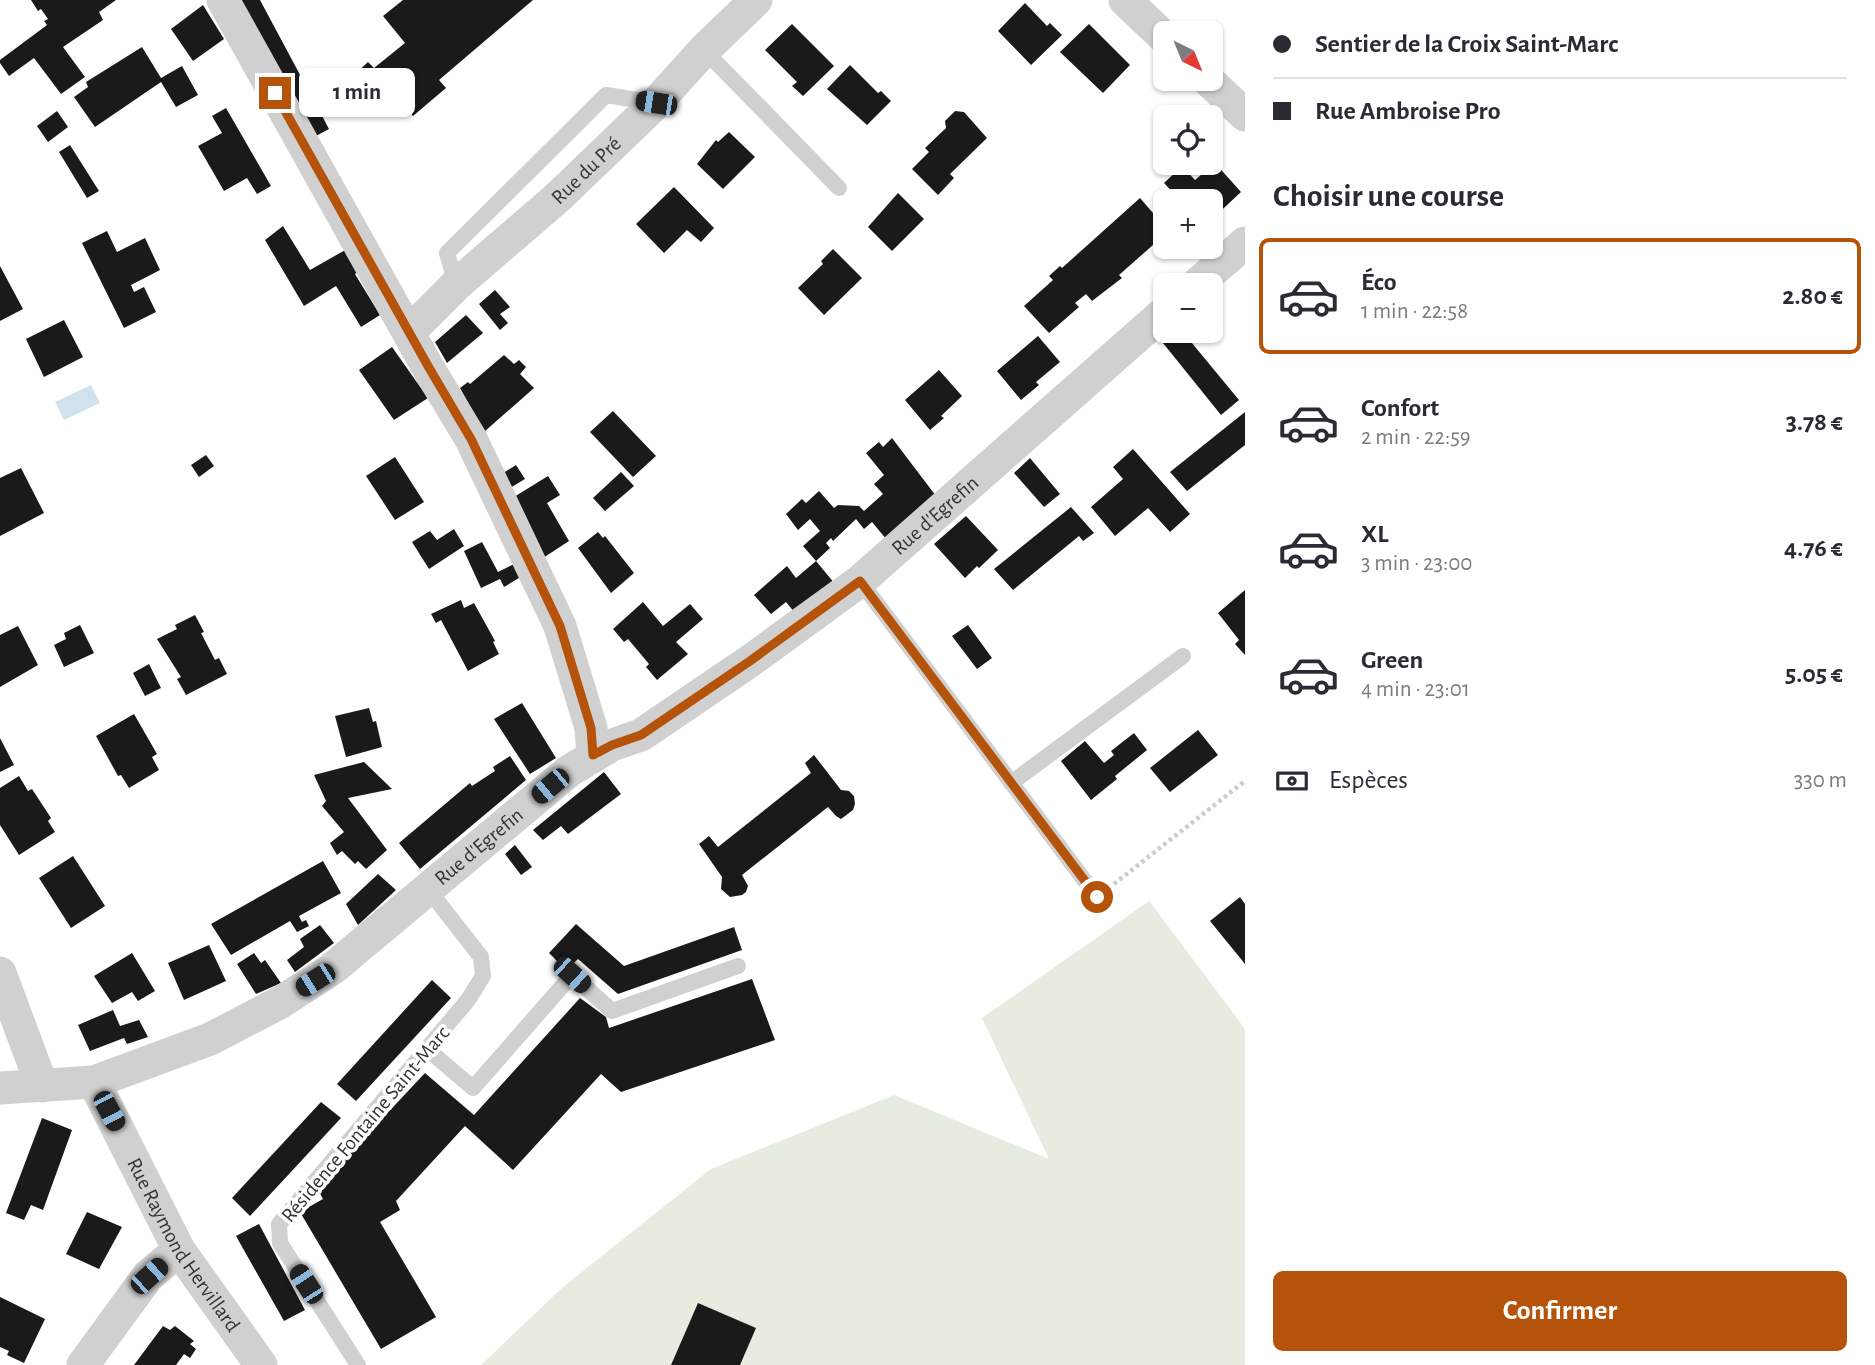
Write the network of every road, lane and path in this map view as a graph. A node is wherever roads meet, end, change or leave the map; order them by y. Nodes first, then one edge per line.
1 (223, 0) edge
2 (756, 0) edge
3 (1125, 0) edge
4 (1153, 26) edge
5 (704, 50) junction
6 (1220, 91) edge
7 (1245, 115) edge
8 (839, 188) dead end
9 (1245, 243) edge
10 (1210, 273) edge
11 (1153, 322) edge
12 (409, 332) junction
13 (860, 581) junction
14 (1183, 656) dead end
15 (593, 755) junction
16 (1245, 781) edge
17 (1011, 783) junction
18 (428, 889) junction
19 (1097, 897) joint
20 (738, 966) dead end
21 (0, 973) edge
22 (427, 1049) junction
23 (94, 1082) junction
24 (42, 1086) junction
25 (0, 1088) edge
26 (178, 1250) junction
27 (83, 1365) edge
28 (261, 1365) edge
29 (358, 1365) edge

1 - 12 street
2 - 5 street, Rue du Pré
3 - 4 street
5 - 8 lane
5 - 12 street, Rue du Pré
6 - 7 street
9 - 10 street
11 - 13 street, Rue d'Egrefin
12 - 15 street
13 - 15 street, Rue d'Egrefin
13 - 17 lane
14 - 17 lane
15 - 18 street, Rue d'Egrefin
16 - 19 path
17 - 19 lane
18 - 22 lane, Résidence Fontaine Saint-Marc
18 - 23 street, Rue d'Egrefin
20 - 22 lane
21 - 24 street
22 - 29 lane, Résidence Fontaine Saint-Marc
23 - 24 street, Rue d'Egrefin
23 - 26 street, Rue Raymond Hervillard
24 - 25 street, Rue d'Egrefin
26 - 27 street
26 - 28 street, Rue Raymond Hervillard

